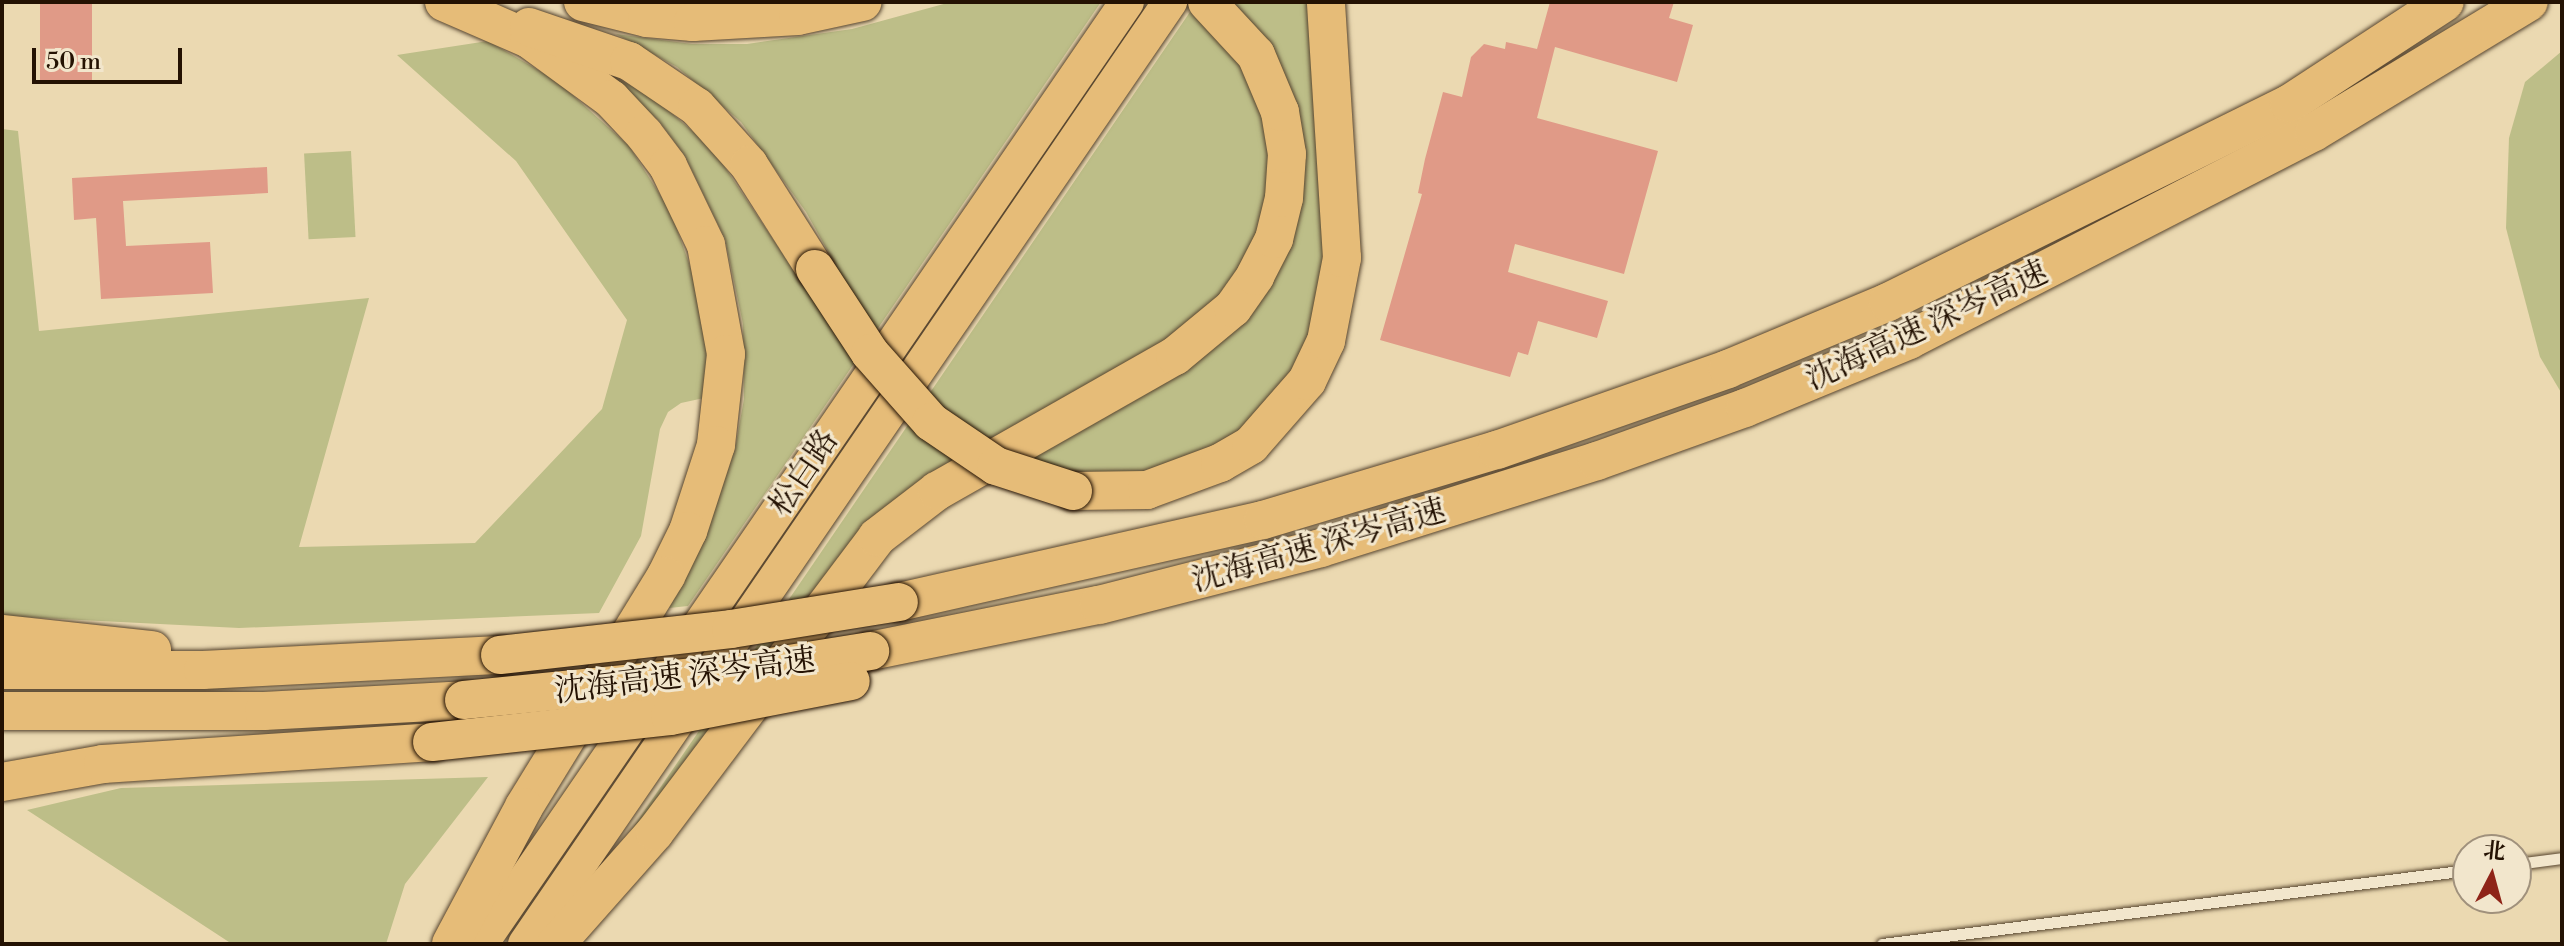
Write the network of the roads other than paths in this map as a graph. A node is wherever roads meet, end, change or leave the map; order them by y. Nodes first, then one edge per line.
1 (583, 2) edge
2 (863, 2) edge
3 (1127, 2) edge
4 (1170, 2) edge
5 (1207, 2) edge
6 (1326, 2) edge
7 (2445, 2) edge
8 (2529, 2) edge
9 (458, 7) edge
10 (2, 634) edge
11 (860, 666) junction
12 (314, 667) junction
13 (2, 670) edge
14 (2, 711) edge
15 (2, 782) edge
16 (2562, 858) edge
17 (2532, 862) edge
18 (2452, 872) edge
19 (451, 944) edge
20 (481, 944) edge
21 (525, 944) edge
22 (556, 944) edge
23 (1882, 944) edge

1 - 2 highway
3 - 20 main road, 松白路
4 - 21 main road, 松白路
5 - 22 highway
6 - 9 highway, bridge
7 - 12 highway, 沈海高速 深岑高速, bridge
8 - 11 highway, 沈海高速 深岑高速
9 - 19 highway
10 - 12 highway
11 - 14 highway, 沈海高速 深岑高速, bridge
11 - 15 highway, bridge
12 - 13 highway, 沈海高速 深岑高速
16 - 17 lane
18 - 23 lane

